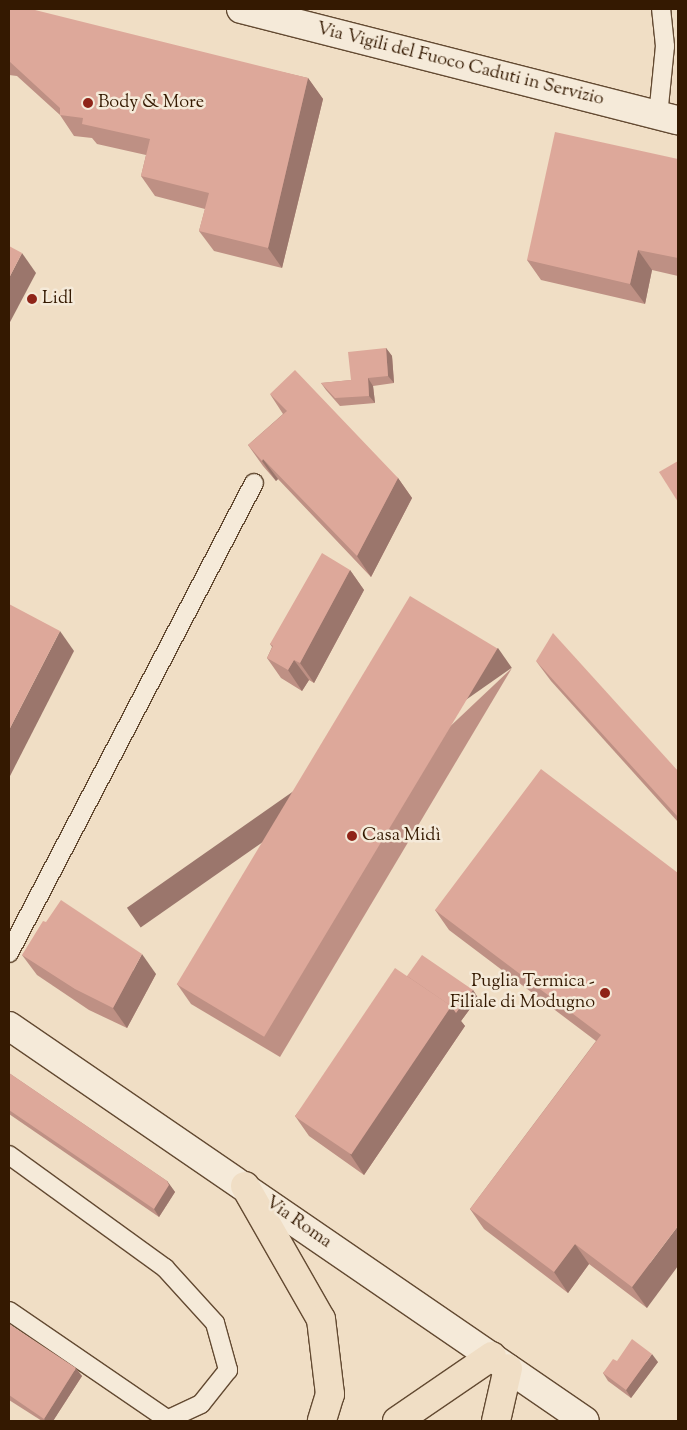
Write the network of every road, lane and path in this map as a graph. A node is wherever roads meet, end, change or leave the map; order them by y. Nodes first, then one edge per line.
1 (242, 9) edge
2 (661, 9) edge
3 (668, 118) edge
4 (254, 483) dead end
5 (9, 953) edge
6 (9, 1026) edge
7 (9, 1155) edge
8 (245, 1186) junction
9 (9, 1311) edge
10 (500, 1362) junction
11 (166, 1420) edge
12 (322, 1421) edge
13 (397, 1421) edge
14 (496, 1421) edge
15 (585, 1421) edge

1 - 3 main road, Via Vigili del Fuoco Caduti in Servizio
2 - 3 lane
4 - 5 lane
6 - 8 main road, Via Roma
7 - 11 lane
8 - 10 main road, Via Roma
8 - 12 highway
9 - 11 lane
10 - 13 highway
10 - 14 highway
10 - 15 main road, Via Roma

